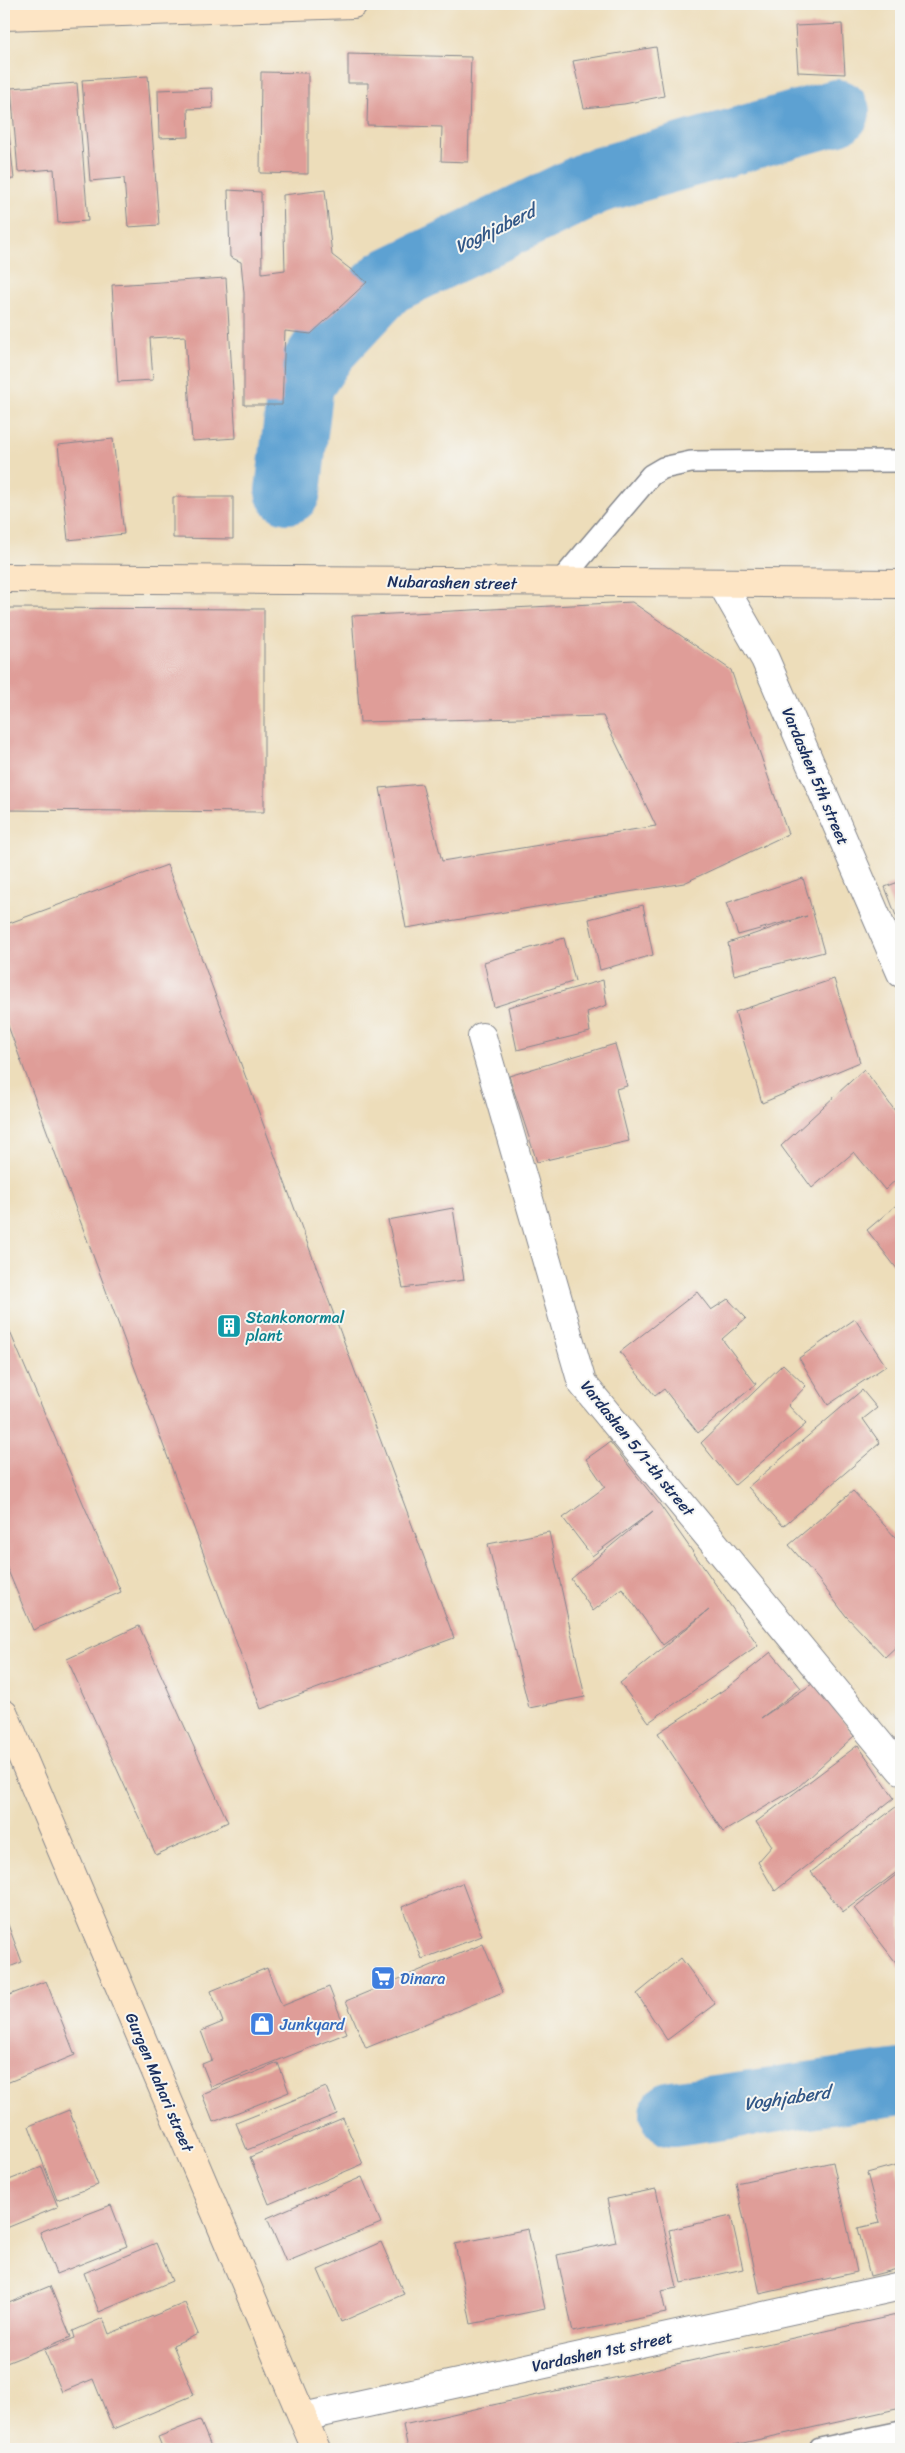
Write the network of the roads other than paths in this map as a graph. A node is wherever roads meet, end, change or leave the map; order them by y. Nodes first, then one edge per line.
1 (354, 4) edge
2 (59, 8) edge
3 (4, 16) edge
4 (901, 461) edge
5 (4, 578) edge
6 (559, 583) junction
7 (722, 584) junction
8 (901, 584) edge
9 (901, 973) edge
10 (482, 1037) dead end
11 (4, 1714) edge
12 (901, 1770) edge
13 (901, 2286) edge
14 (303, 2417) junction
15 (901, 2432) edge
16 (316, 2449) edge
17 (820, 2449) edge

1 - 2 main road
2 - 3 main road
4 - 6 lane
5 - 6 main road, Nubarashen street
6 - 7 main road, Nubarashen street
7 - 8 main road, Nubarashen street
7 - 9 street, Vardashen 5th street
10 - 12 street, Vardashen 5/1-th street
11 - 14 main road, Gurgen Mahari street
13 - 14 street, Vardashen 1st street
14 - 16 main road, Gurgen Mahari street
15 - 17 lane

